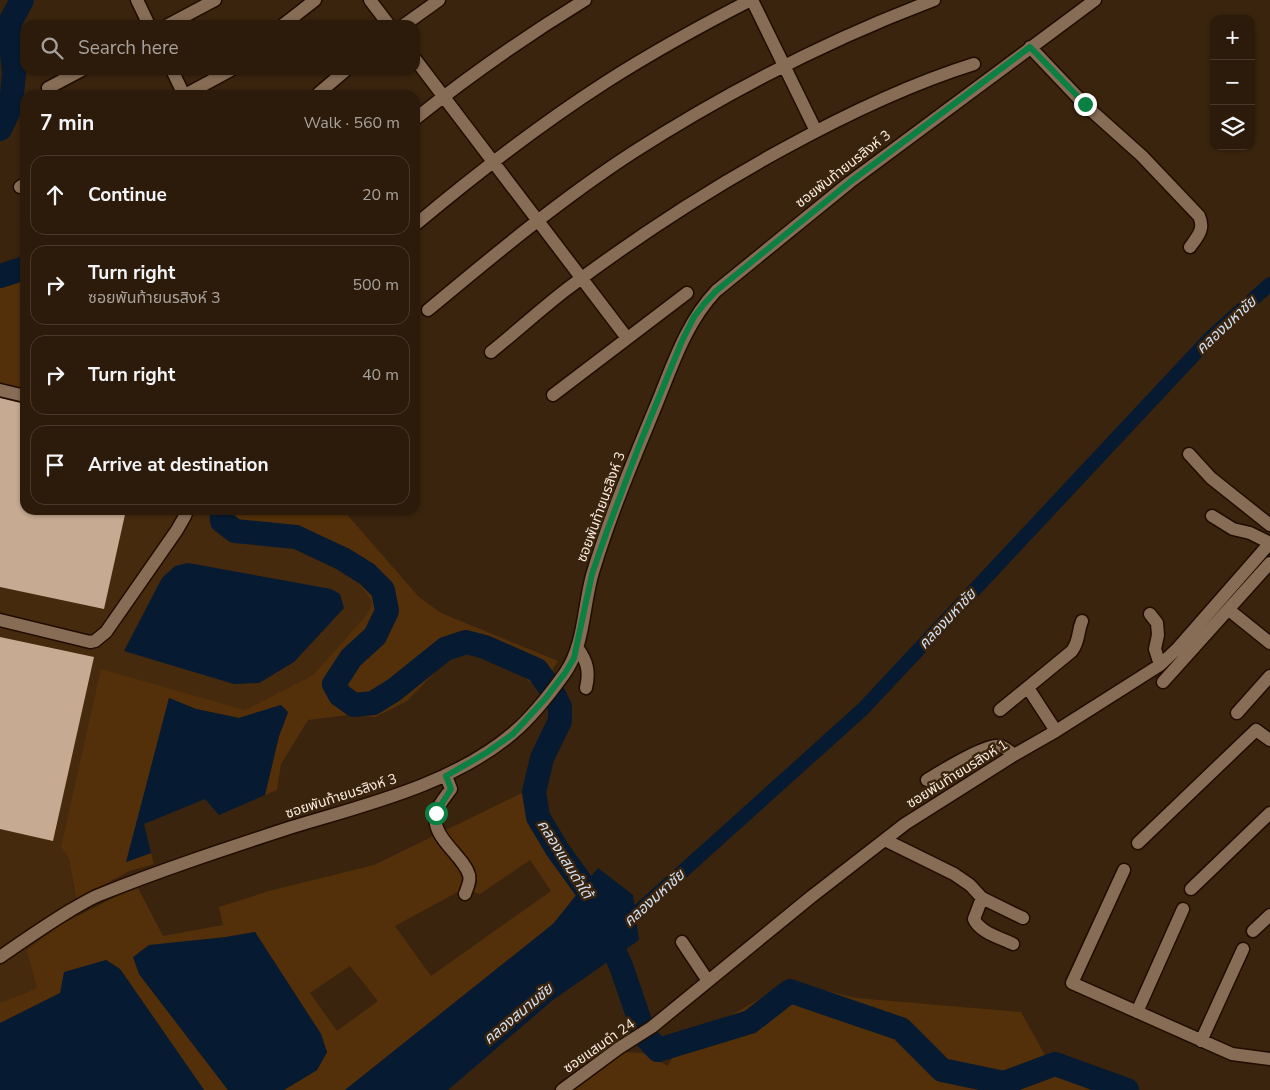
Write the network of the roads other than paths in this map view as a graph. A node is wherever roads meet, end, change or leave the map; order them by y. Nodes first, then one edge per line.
1 (137, 0) edge
2 (215, 0) edge
3 (314, 0) edge
4 (370, 0) edge
5 (439, 0) edge
6 (585, 0) edge
7 (752, 0) edge
8 (934, 0) edge
9 (1095, 0) edge
10 (147, 20) edge
11 (177, 20) edge
12 (289, 20) edge
13 (385, 20) edge
14 (411, 20) edge
15 (1030, 47) junction
16 (974, 64) dead end
17 (420, 65) edge
18 (784, 65) junction
19 (73, 75) edge
20 (175, 75) edge
21 (222, 75) edge
22 (340, 75) edge
23 (48, 88) dead end
24 (182, 90) edge
25 (194, 90) edge
26 (323, 90) edge
27 (444, 96) junction
28 (420, 116) edge
29 (816, 131) junction
30 (494, 162) junction
31 (420, 221) edge
32 (538, 221) junction
33 (1190, 247) dead end
34 (582, 278) junction
35 (687, 293) dead end
36 (428, 310) dead end
37 (628, 338) junction
38 (491, 352) dead end
39 (0, 390) edge
40 (20, 395) edge
41 (553, 395) dead end
42 (1189, 454) dead end
43 (185, 515) edge
44 (1212, 516) dead end
45 (1270, 525) edge
46 (1270, 543) edge
47 (1270, 563) edge
48 (1229, 610) junction
49 (1150, 614) dead end
50 (0, 620) edge
51 (1082, 621) dead end
52 (1270, 643) edge
53 (577, 647) junction
54 (1160, 665) junction
55 (1270, 676) edge
56 (1163, 682) dead end
57 (586, 688) dead end
58 (1028, 688) junction
59 (1000, 710) dead end
60 (1237, 713) dead end
61 (1056, 731) junction
62 (1270, 740) edge
63 (1014, 755) junction
64 (446, 776) junction
65 (927, 780) dead end
66 (1270, 814) edge
67 (885, 840) junction
68 (1138, 843) dead end
69 (1124, 870) dead end
70 (1191, 889) dead end
71 (466, 894) dead end
72 (982, 898) junction
73 (1183, 909) dead end
74 (1270, 915) edge
75 (1023, 918) dead end
76 (1253, 931) dead end
77 (682, 942) dead end
78 (1013, 944) dead end
79 (1243, 949) dead end
80 (0, 957) edge
81 (708, 981) junction
82 (1137, 1012) junction
83 (652, 1027) joint
84 (1201, 1041) junction
85 (1269, 1058) edge
86 (562, 1090) edge

1 - 10 street
2 - 11 street
3 - 12 street
4 - 13 street
5 - 14 street
6 - 27 street
7 - 18 street
7 - 30 street
8 - 18 street
9 - 15 street, ซอยพันท้ายนรสิงห์ 3
15 - 33 street
15 - 53 street, ซอยพันท้ายนรสิงห์ 3
16 - 29 street
17 - 27 street
18 - 29 street
18 - 32 street
19 - 23 street
20 - 24 street
21 - 25 street
22 - 26 street
27 - 28 street
27 - 30 street
29 - 34 street
30 - 31 street
30 - 32 street
32 - 34 street
32 - 36 street
34 - 37 street
34 - 38 street
35 - 37 street
37 - 41 street
39 - 40 street
42 - 45 street
43 - 50 street
44 - 46 street
46 - 54 street, ซอยพันท้ายนรสิงห์ 1
47 - 48 street
48 - 52 street
48 - 56 street
49 - 54 street
51 - 58 street
53 - 57 street
53 - 64 street, ซอยพันท้ายนรสิงห์ 3
54 - 61 street, ซอยพันท้ายนรสิงห์ 1
55 - 60 street
58 - 59 street
58 - 61 street
61 - 63 street, ซอยพันท้ายนรสิงห์ 1
62 - 68 street
63 - 65 street
63 - 67 street, ซอยพันท้ายนรสิงห์ 1
64 - 71 street
64 - 80 street, ซอยพันท้ายนรสิงห์ 3
66 - 70 street
67 - 72 street
67 - 81 street, ซอยพันท้ายนรสิงห์ 1
69 - 82 street
72 - 75 street
72 - 78 street
73 - 82 street
74 - 76 street
77 - 81 street
79 - 84 street
81 - 83 street, ซอยพันท้ายนรสิงห์ 1
82 - 84 street
83 - 86 street, ซอยแสมดำ 24
84 - 85 street

